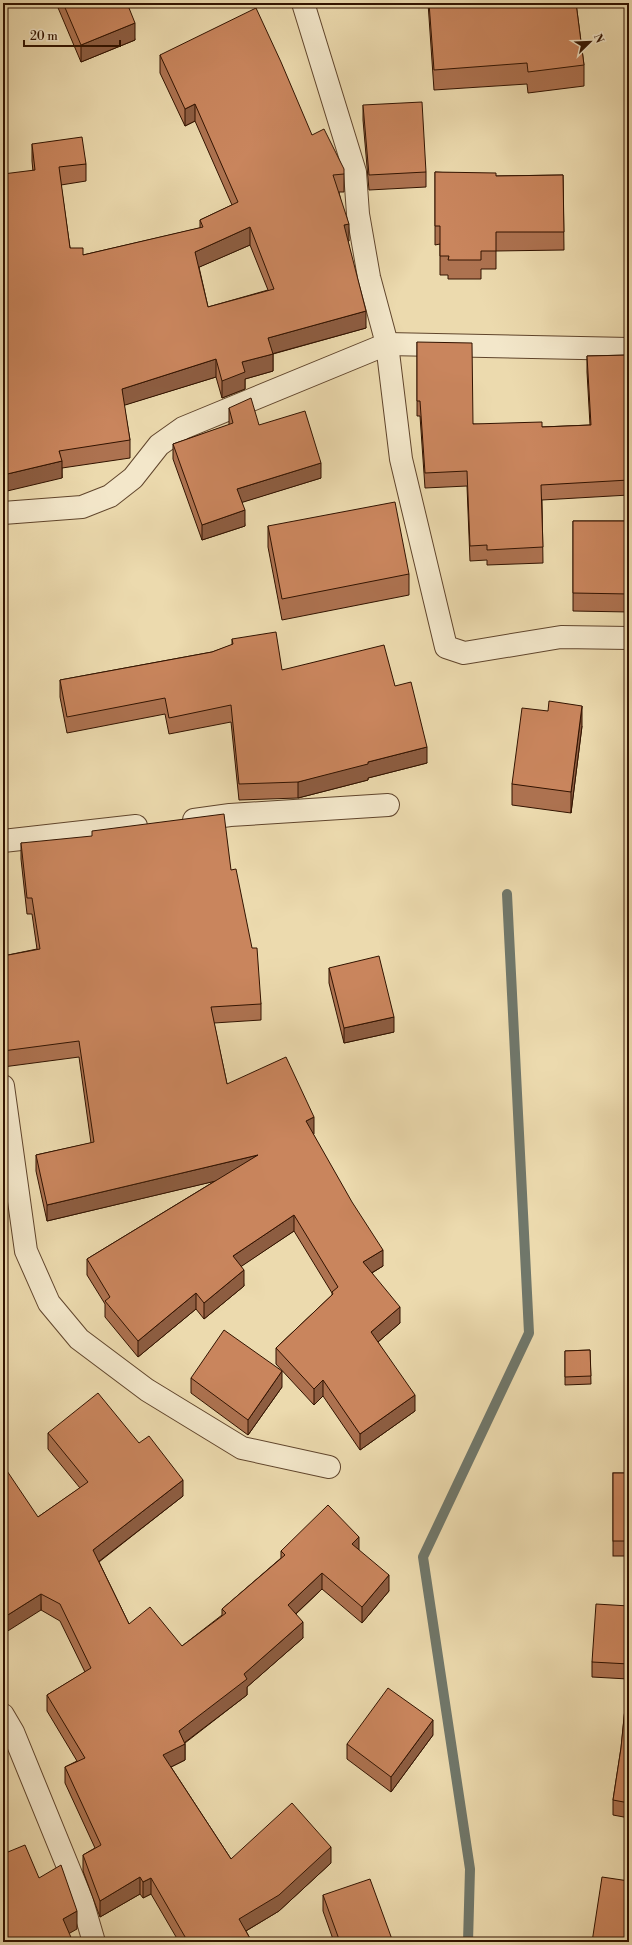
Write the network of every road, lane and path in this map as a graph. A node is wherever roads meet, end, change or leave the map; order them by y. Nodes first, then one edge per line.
1 (304, 3) edge
2 (387, 344) junction
3 (629, 349) edge
4 (3, 513) edge
5 (629, 638) edge
6 (388, 805) dead end
7 (3, 841) edge
8 (3, 1086) edge
9 (329, 1467) dead end
10 (3, 1715) edge
11 (94, 1942) edge

1 - 2 street
2 - 3 street
2 - 4 street
2 - 5 street
6 - 7 street
8 - 9 street
10 - 11 street

